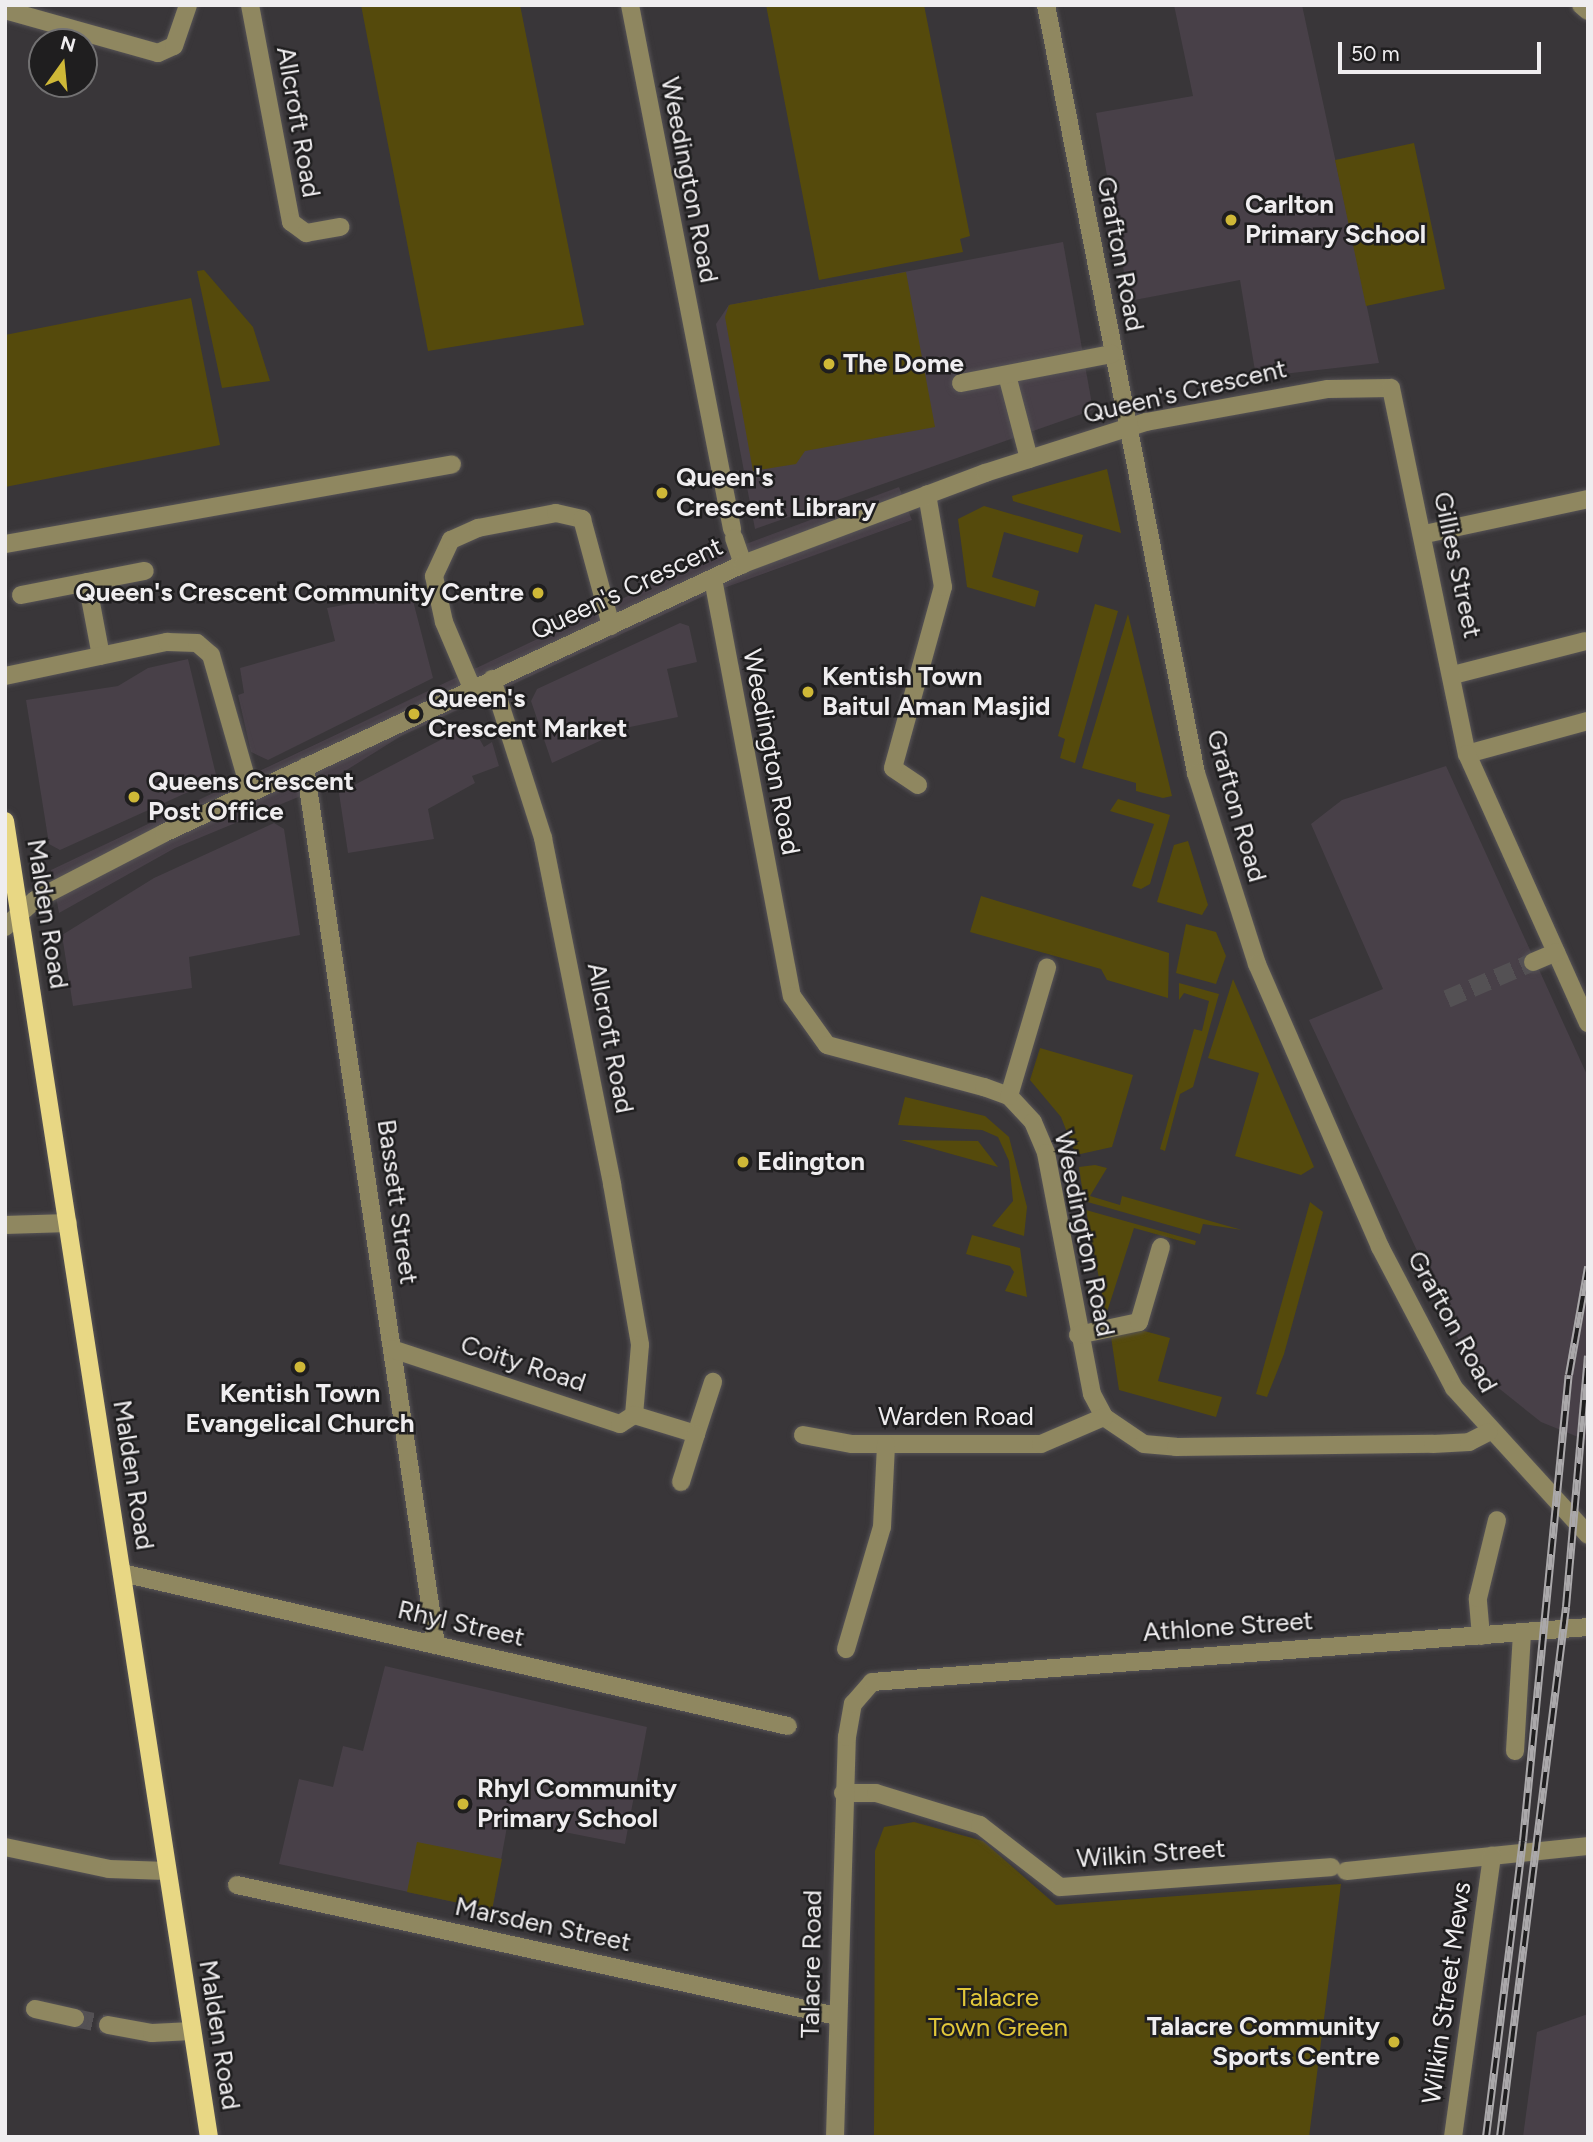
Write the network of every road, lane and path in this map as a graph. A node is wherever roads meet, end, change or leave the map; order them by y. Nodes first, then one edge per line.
1 (188, 5) edge
2 (250, 5) edge
3 (630, 5) edge
4 (1046, 5) edge
5 (1581, 5) edge
6 (5, 10) edge
7 (1588, 11) edge
8 (340, 227) dead end
9 (1112, 354) junction
10 (1007, 374) junction
11 (961, 383) dead end
12 (1391, 388) joint
13 (1128, 428) junction
14 (1029, 459) junction
15 (452, 464) dead end
16 (927, 494) junction
17 (1588, 499) edge
18 (1425, 534) junction
19 (5, 544) edge
20 (743, 564) junction
21 (145, 571) dead end
22 (713, 579) junction
23 (87, 582) junction
24 (21, 595) dead end
25 (611, 626) junction
26 (1585, 641) dead end
27 (101, 656) junction
28 (1453, 675) junction
29 (5, 676) edge
30 (492, 679) junction
31 (472, 688) junction
32 (1588, 721) edge
33 (1467, 754) junction
34 (305, 767) junction
35 (918, 785) dead end
36 (250, 791) junction
37 (5, 821) edge
38 (20, 911) junction
39 (5, 927) edge
40 (1556, 952) junction
41 (1533, 962) tunnel mouth
42 (1047, 968) dead end
43 (1583, 1000) edge
44 (1588, 1023) edge
45 (1009, 1096) junction
46 (68, 1223) junction
47 (5, 1225) edge
48 (1161, 1247) dead end
49 (1078, 1335) junction
50 (392, 1349) junction
51 (713, 1382) dead end
52 (634, 1415) junction
53 (1104, 1418) junction
54 (1489, 1432) junction
55 (696, 1434) junction
56 (803, 1436) dead end
57 (886, 1444) junction
58 (681, 1482) dead end
59 (1497, 1520) dead end
60 (1588, 1535) edge
61 (122, 1573) junction
62 (1588, 1627) edge
63 (1522, 1633) junction
64 (1480, 1636) junction
65 (436, 1646) junction
66 (846, 1649) dead end
67 (872, 1682) joint
68 (788, 1726) dead end
69 (1515, 1751) dead end
70 (843, 1793) junction
71 (1588, 1846) edge
72 (5, 1847) edge
73 (1492, 1856) junction
74 (167, 1871) junction
75 (237, 1885) dead end
76 (35, 2009) dead end
77 (838, 2016) junction
78 (75, 2018) tunnel mouth
79 (108, 2025) tunnel mouth
80 (192, 2031) junction
81 (209, 2137) edge
82 (835, 2137) edge
83 (1453, 2137) edge

1 - 6 street
2 - 8 street, Allcroft Road
3 - 20 street, Weedington Road
4 - 9 street, Grafton Road
5 - 7 street
9 - 10 street
9 - 13 street, Grafton Road
10 - 11 street
10 - 14 street
12 - 13 street, Queen's Crescent
12 - 18 street, Gillies Street
13 - 14 street, Queen's Crescent
13 - 54 street, Grafton Road
14 - 16 street, Queen's Crescent
15 - 19 street
16 - 20 street, Queen's Crescent
16 - 35 street
17 - 18 street
18 - 28 street, Gillies Street
20 - 22 street, Queen's Crescent
21 - 23 street
22 - 25 street, Queen's Crescent
22 - 45 street, Weedington Road
23 - 24 street
23 - 27 street
25 - 30 street, Queen's Crescent
25 - 31 street
26 - 28 street
27 - 29 street
27 - 36 street
28 - 33 street, Gillies Street
30 - 31 street, Queen's Crescent
30 - 52 street, Allcroft Road
31 - 34 street, Queen's Crescent
32 - 33 street
33 - 40 street, Gillies Street
34 - 36 street, Queen's Crescent
34 - 50 street, Bassett Street
36 - 38 street, Queen's Crescent
37 - 38 main road, Malden Road
38 - 39 street, Queen's Crescent
38 - 46 main road, Malden Road
40 - 41 street
40 - 43 street, Gillies Street
42 - 45 street
43 - 44 street, Gillies Street
45 - 49 street, Weedington Road
46 - 47 street
46 - 61 main road, Malden Road
48 - 49 street
49 - 53 street, Weedington Road
50 - 52 street, Coity Road
50 - 65 street, Bassett Street
51 - 55 street
52 - 55 street
53 - 54 street
53 - 57 street, Warden Road
54 - 60 street, Grafton Road
55 - 58 street
56 - 57 street, Warden Road
57 - 66 street
59 - 64 street
61 - 65 street, Rhyl Street
61 - 74 main road, Malden Road
62 - 63 street, Athlone Street
63 - 64 street, Athlone Street
63 - 69 street
64 - 67 street, Athlone Street
65 - 68 street, Rhyl Street
67 - 70 street, Talacre Road
70 - 73 street, Wilkin Street
70 - 77 street, Talacre Road
71 - 73 street, Wilkin Street
72 - 74 street
73 - 83 street, Wilkin Street Mews
74 - 80 main road, Malden Road
75 - 77 street, Marsden Street
76 - 78 street
77 - 82 street, Talacre Road
79 - 80 street
80 - 81 main road, Malden Road

